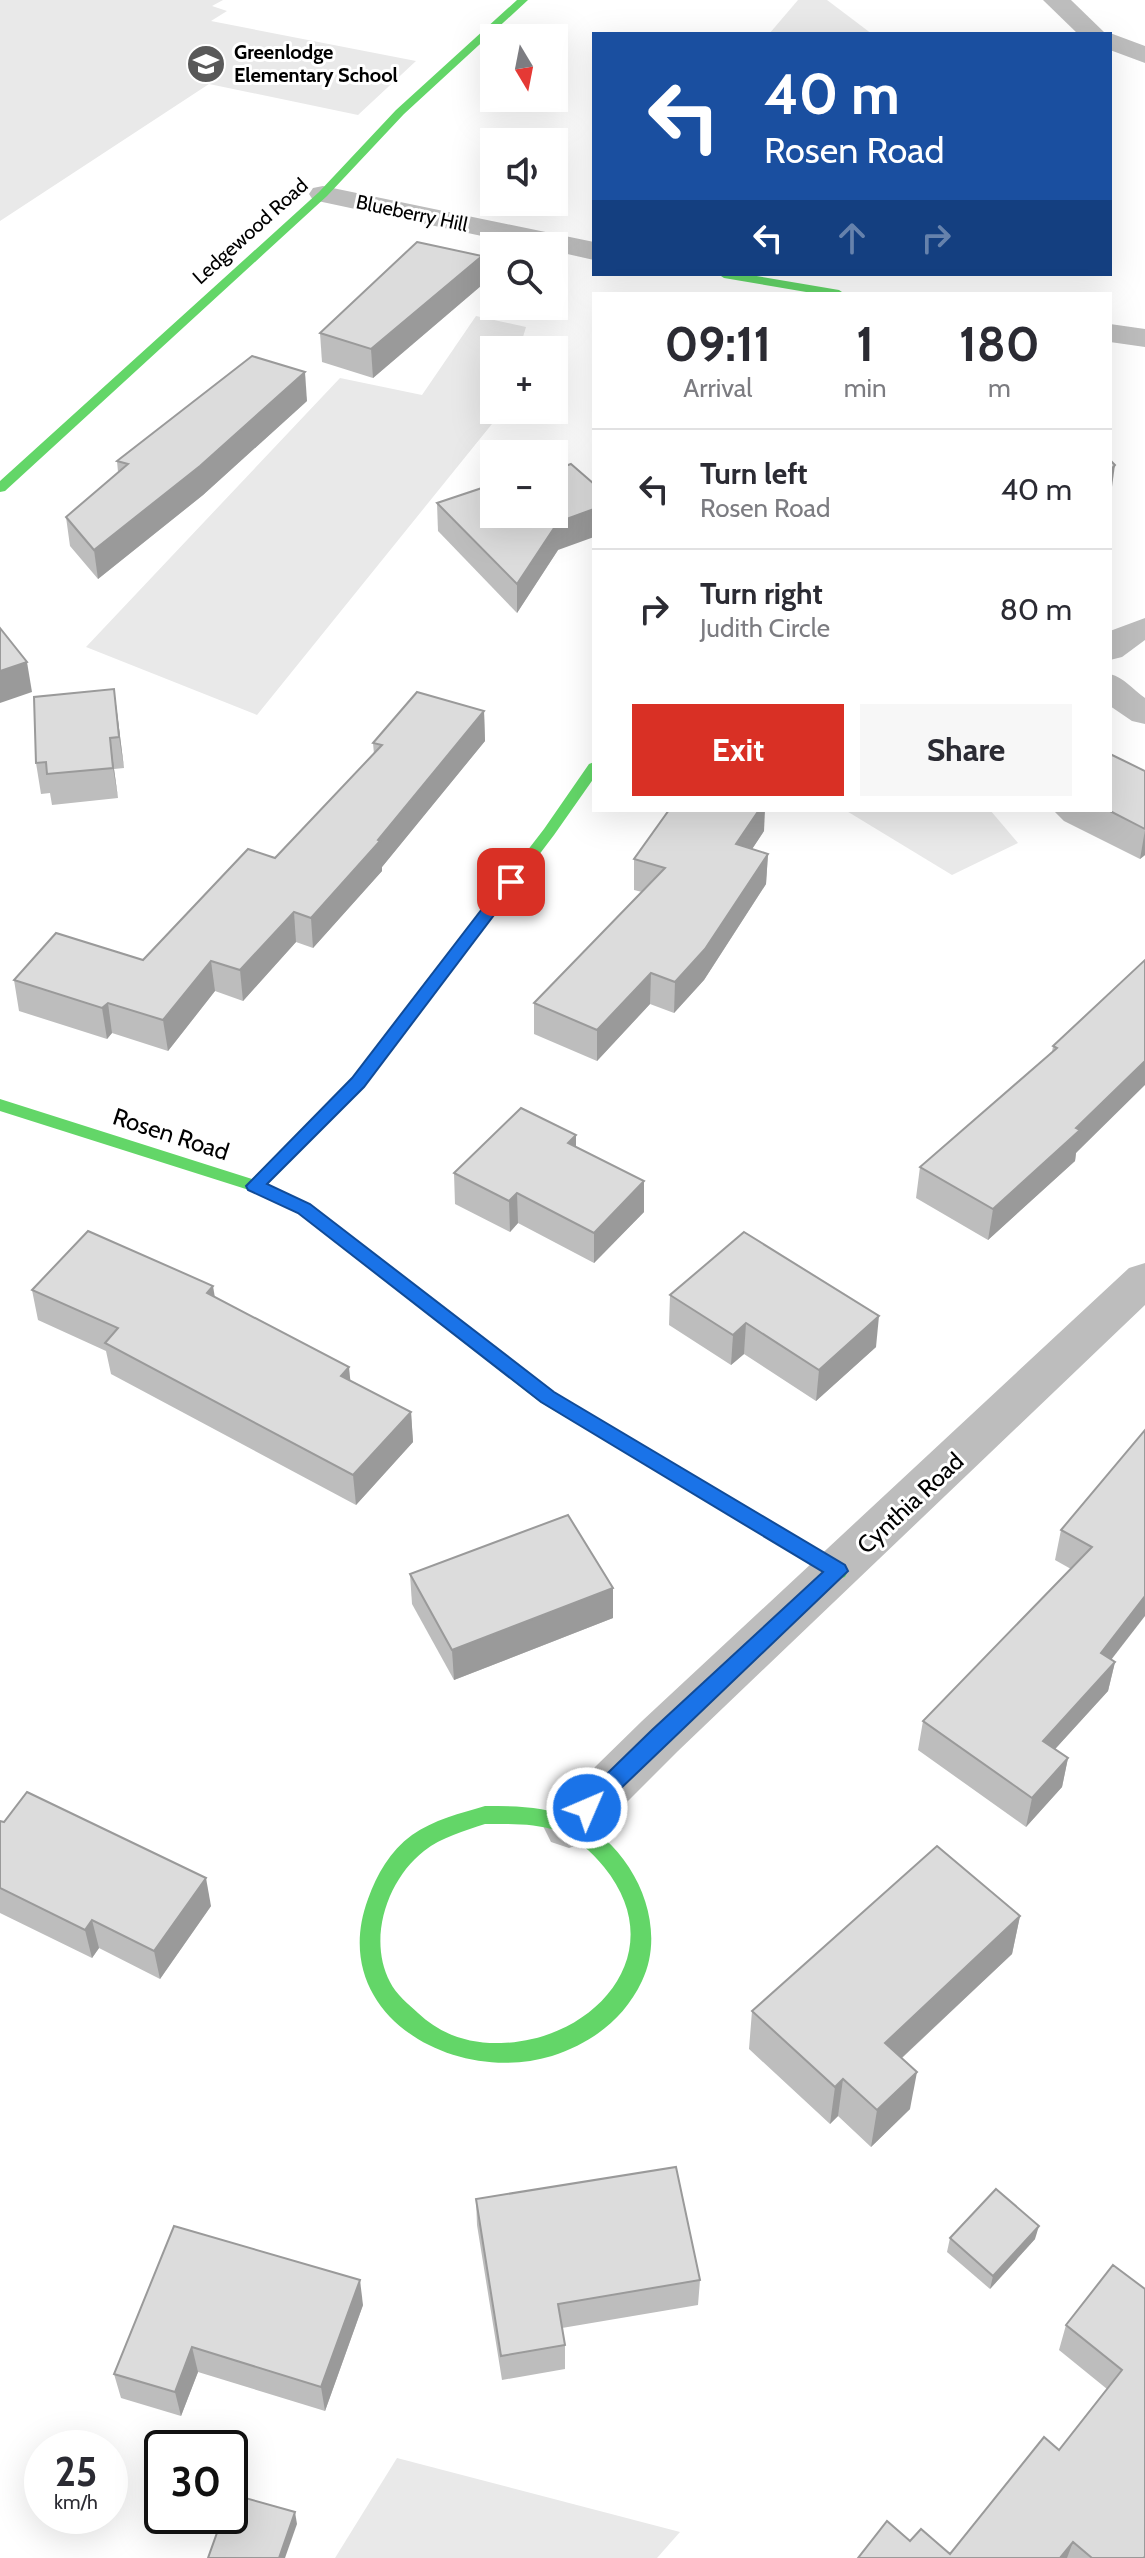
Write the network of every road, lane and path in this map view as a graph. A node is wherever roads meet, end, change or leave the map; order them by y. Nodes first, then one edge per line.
1 (523, 0) edge
2 (1056, 0) edge
3 (1091, 32) edge
4 (1112, 42) edge
5 (1145, 55) edge
6 (323, 194) junction
7 (592, 251) edge
8 (736, 276) edge
9 (828, 292) edge
10 (1112, 333) edge
11 (1145, 338) edge
12 (0, 488) edge
13 (1145, 628) edge
14 (1112, 647) edge
15 (1112, 688) edge
16 (1145, 713) edge
17 (592, 770) edge
18 (0, 1105) edge
19 (255, 1186) junction
20 (1145, 1279) edge
21 (838, 1571) junction
22 (569, 1826) junction

1 - 6 street, Ledgewood Road
2 - 3 street
4 - 5 street
6 - 7 street, Blueberry Hill
6 - 12 street, Ledgewood Road
8 - 9 street
10 - 11 street
13 - 14 street
15 - 16 street
17 - 19 street
18 - 19 street, Rosen Road
19 - 21 street, Rosen Road
20 - 21 street, Cynthia Road
21 - 22 street, Cynthia Road
22 - 22 street

